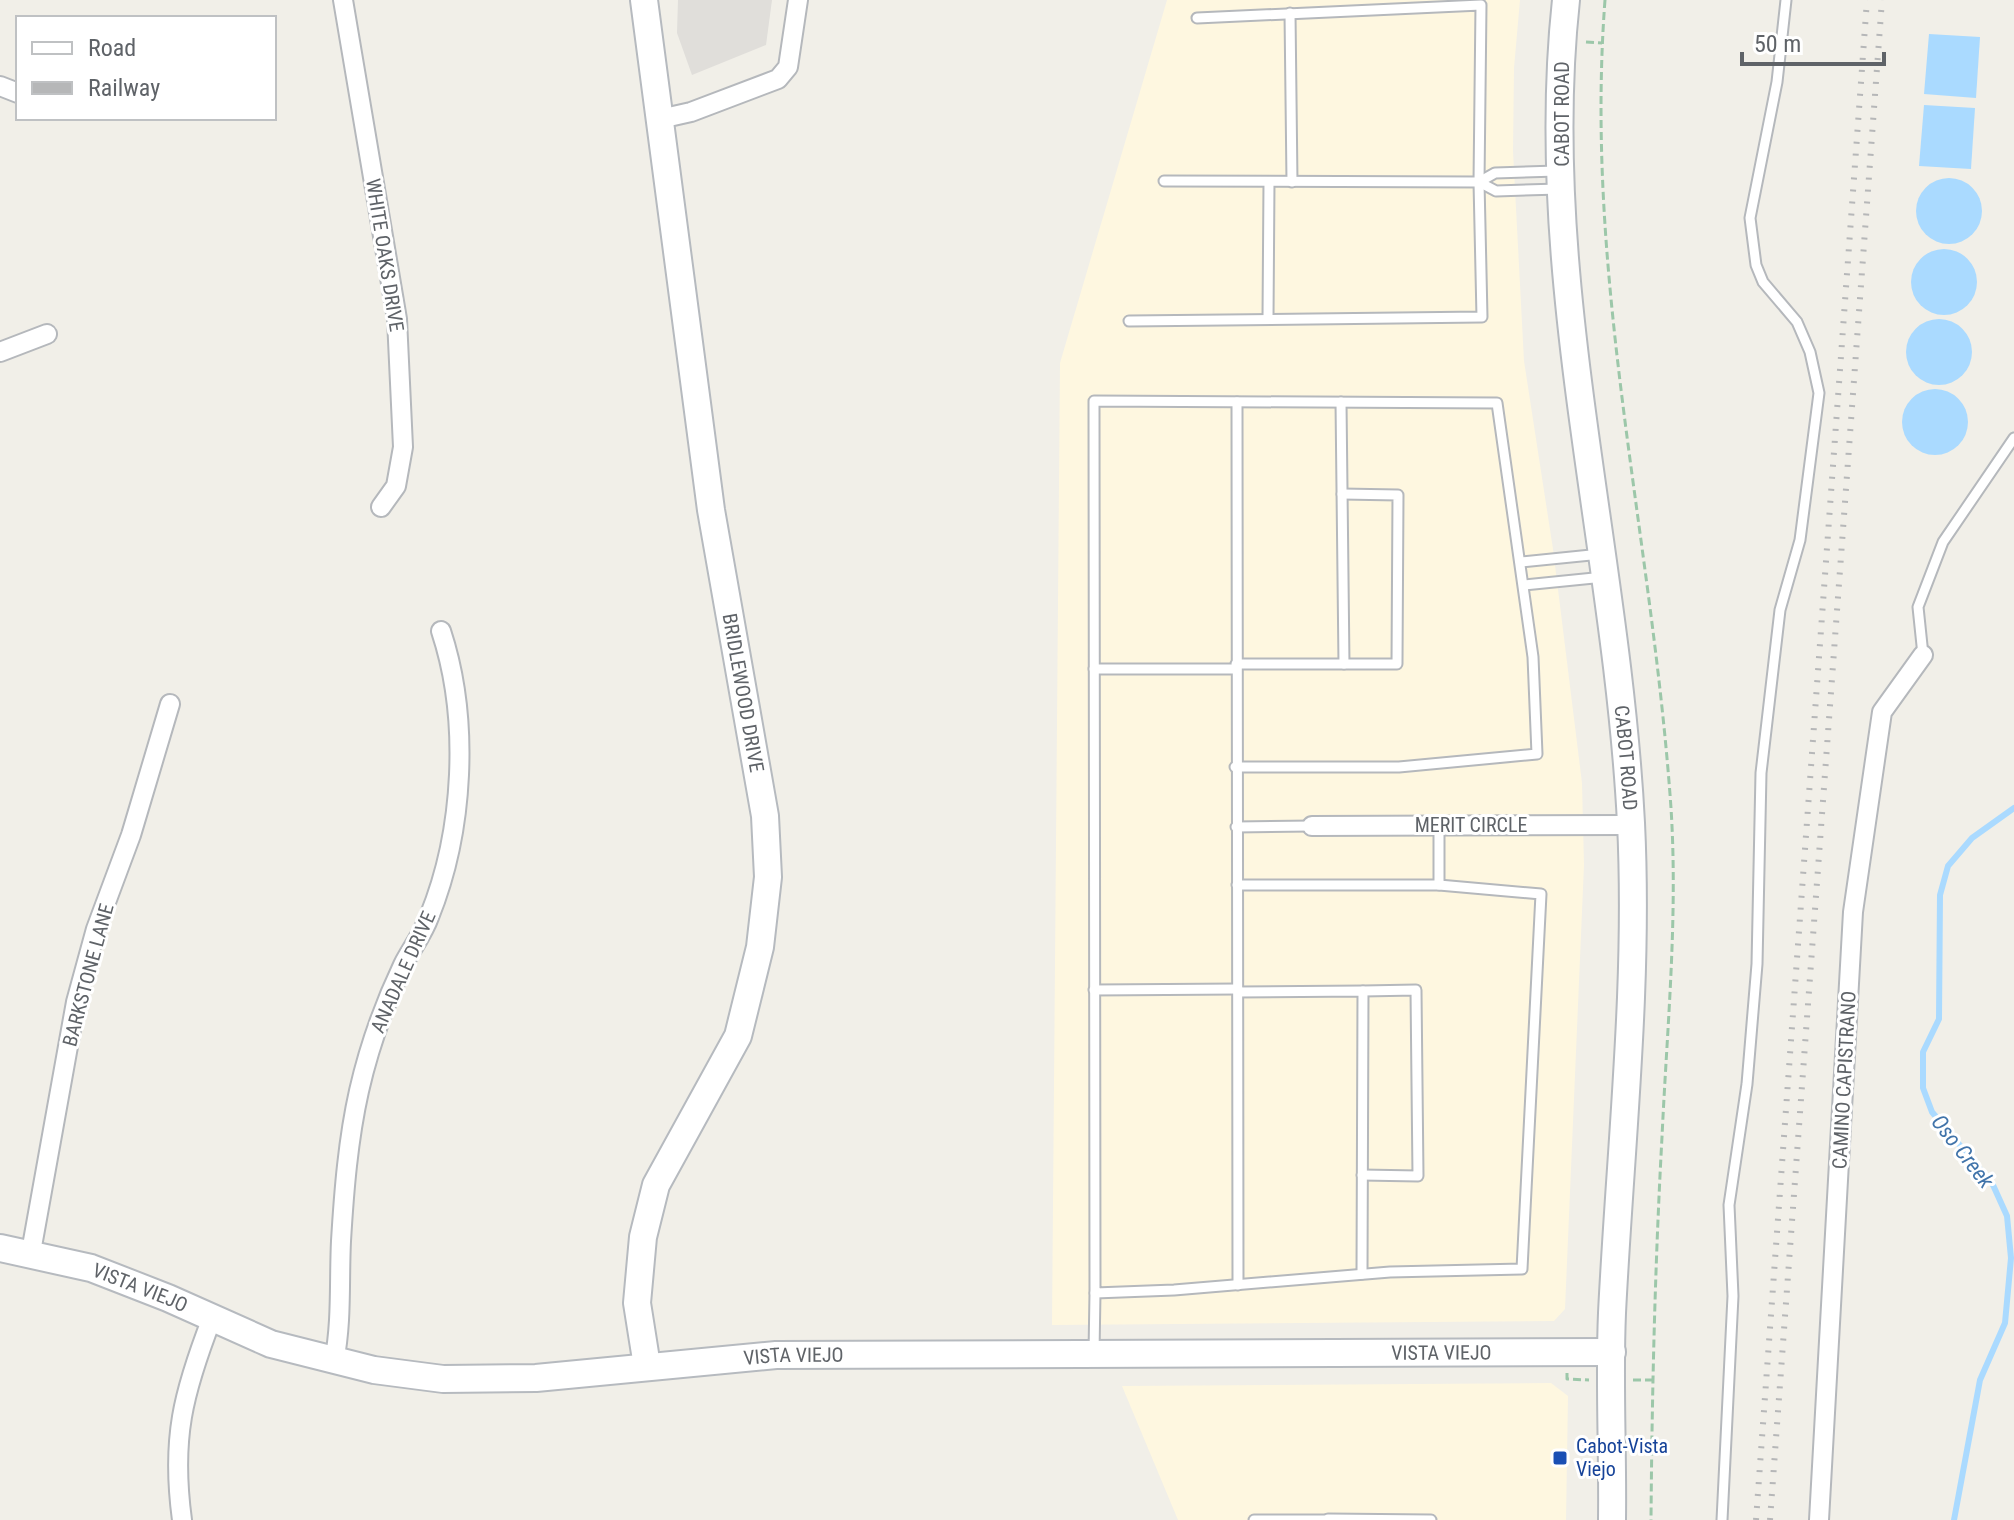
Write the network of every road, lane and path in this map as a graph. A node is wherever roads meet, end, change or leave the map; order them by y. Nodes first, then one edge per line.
1 (343, 0) edge
2 (644, 0) edge
3 (798, 0) edge
4 (1566, 0) edge
5 (1786, 0) edge
6 (1290, 13) junction
7 (1197, 18) dead end
8 (660, 119) junction
9 (1562, 180) junction
10 (1164, 181) dead end
11 (1269, 182) junction
12 (1292, 182) junction
13 (1479, 182) junction
14 (1268, 319) junction
15 (1129, 321) dead end
16 (47, 334) dead end
17 (0, 352) edge
18 (1237, 402) junction
19 (1341, 402) junction
20 (2014, 438) edge
21 (1342, 494) junction
22 (381, 507) dead end
23 (1521, 562) junction
24 (1602, 566) junction
25 (1524, 585) junction
26 (441, 631) dead end
27 (1923, 655) joint
28 (1344, 664) junction
29 (1236, 666) junction
30 (1094, 669) junction
31 (170, 704) dead end
32 (1235, 767) junction
33 (1439, 825) junction
34 (1631, 825) junction
35 (1312, 826) joint
36 (1236, 827) junction
37 (1237, 885) junction
38 (1439, 885) junction
39 (1094, 990) junction
40 (1238, 990) junction
41 (1363, 991) junction
42 (1362, 1175) junction
43 (0, 1248) edge
44 (31, 1252) junction
45 (1362, 1274) junction
46 (1238, 1285) junction
47 (1095, 1293) junction
48 (212, 1318) junction
49 (1612, 1352) junction
50 (1094, 1353) junction
51 (334, 1362) junction
52 (647, 1366) junction
53 (1328, 1519) edge
54 (182, 1520) edge
55 (1254, 1520) edge
56 (1431, 1520) edge
57 (1612, 1520) edge
58 (1722, 1520) edge
59 (1819, 1520) edge

1 - 22 street, WHITE OAKS DRIVE
2 - 8 street, BRIDLEWOOD DRIVE
3 - 8 street
4 - 9 street, CABOT ROAD
5 - 58 lane
6 - 7 lane
6 - 12 lane
6 - 13 lane
8 - 52 street, BRIDLEWOOD DRIVE
9 - 13 lane
9 - 13 lane
9 - 24 street, CABOT ROAD
10 - 11 lane
11 - 12 lane
11 - 14 lane
12 - 13 lane
13 - 14 lane
14 - 15 lane
16 - 17 street
18 - 19 lane
18 - 29 lane
18 - 30 lane
19 - 21 lane
19 - 23 lane
20 - 27 lane
21 - 28 lane
21 - 28 lane
23 - 24 lane
23 - 25 lane
24 - 25 lane
24 - 34 street, CABOT ROAD
25 - 32 lane
26 - 51 street, ANADALE DRIVE
27 - 59 street, CAMINO CAPISTRANO
28 - 29 lane
29 - 30 lane
29 - 32 lane
30 - 39 lane
31 - 44 street, BARKSTONE LANE
32 - 36 lane
33 - 34 street, MERIT CIRCLE
33 - 35 street, MERIT CIRCLE
33 - 38 lane
34 - 49 street, CABOT ROAD
35 - 36 lane
36 - 37 lane
37 - 38 lane
37 - 40 lane
38 - 45 lane
39 - 40 lane
39 - 47 lane
40 - 41 lane
40 - 46 lane
41 - 42 lane
41 - 42 lane
42 - 45 lane
43 - 44 street, VISTA VIEJO
44 - 48 street, VISTA VIEJO
45 - 46 lane
46 - 47 lane
47 - 50 lane
48 - 51 street, VISTA VIEJO
48 - 54 street
49 - 50 street, VISTA VIEJO
49 - 57 street, CABOT ROAD
50 - 52 street, VISTA VIEJO
51 - 52 street, VISTA VIEJO
53 - 55 lane
53 - 56 lane

